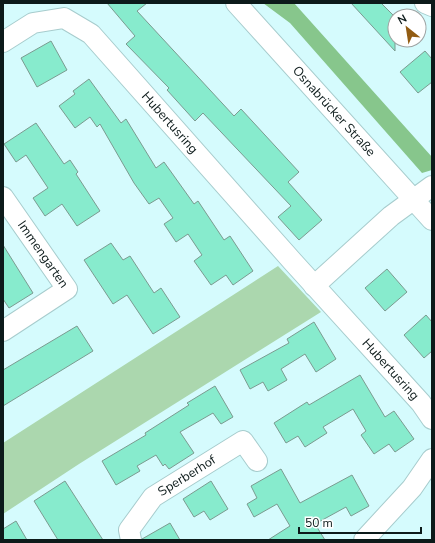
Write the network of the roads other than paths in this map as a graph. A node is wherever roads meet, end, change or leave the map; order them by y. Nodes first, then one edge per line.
1 (236, 3) edge
2 (425, 3) edge
3 (432, 6) edge
4 (3, 42) edge
5 (432, 186) edge
6 (3, 197) edge
7 (414, 200) junction
8 (432, 220) edge
9 (314, 286) junction
10 (3, 331) edge
11 (432, 419) edge
12 (432, 459) edge
13 (257, 461) dead end
14 (131, 540) edge
15 (364, 540) edge

1 - 7 street, Osnabrücker Straße
2 - 3 street
4 - 9 street, Hubertusring
5 - 7 street
6 - 10 street, Immengarten
7 - 8 street, Osnabrücker Straße
7 - 9 street
9 - 11 street, Hubertusring
12 - 15 street
13 - 14 street, Sperberhof

